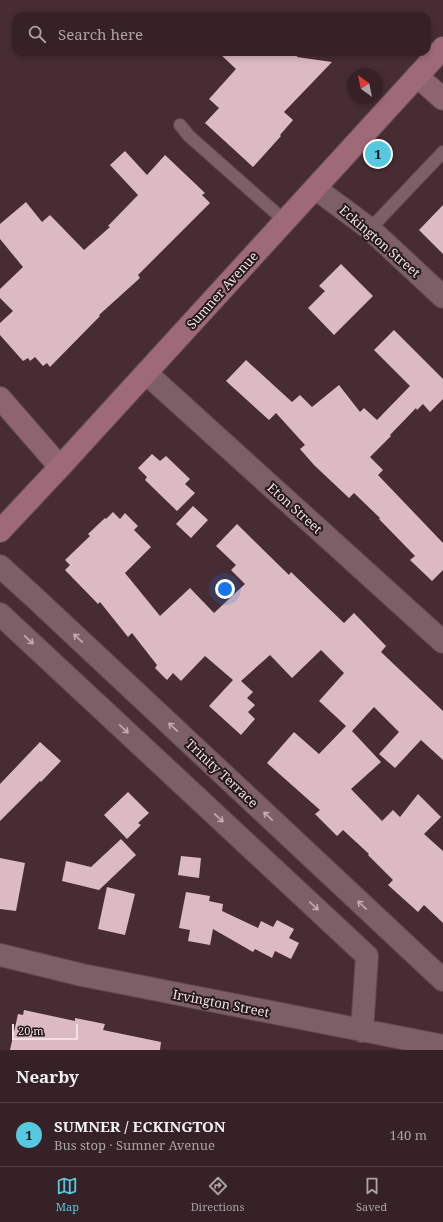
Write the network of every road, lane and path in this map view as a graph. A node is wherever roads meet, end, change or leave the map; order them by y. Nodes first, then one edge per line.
1 (443, 48) edge
2 (417, 76) junction
3 (443, 99) edge
4 (180, 125) dead end
5 (443, 152) edge
6 (315, 188) junction
7 (285, 221) junction
8 (370, 229) junction
9 (443, 297) edge
10 (146, 373) junction
11 (0, 398) edge
12 (60, 467) junction
13 (0, 531) edge
14 (0, 566) edge
15 (0, 614) edge
16 (443, 642) edge
17 (391, 931) junction
18 (0, 955) edge
19 (367, 956) junction
20 (443, 980) edge
21 (362, 1030) junction
22 (443, 1046) edge

1 - 2 main road, Sumner Avenue
2 - 3 main road
2 - 6 main road, Sumner Avenue
4 - 7 lane
5 - 8 lane
6 - 7 main road, Sumner Avenue
6 - 8 street, Eckington Street
7 - 10 main road, Sumner Avenue
8 - 9 street, Eckington Street
10 - 12 main road, Sumner Avenue
10 - 16 street, Eton Street
11 - 12 main road
12 - 13 main road, Sumner Avenue
17 -> 14 street, Trinity Terrace
15 -> 19 street
17 - 19 street
17 - 20 street, Trinity Terrace
18 - 21 street, Irvington Street
19 - 21 street
21 - 22 street, Irvington Street

